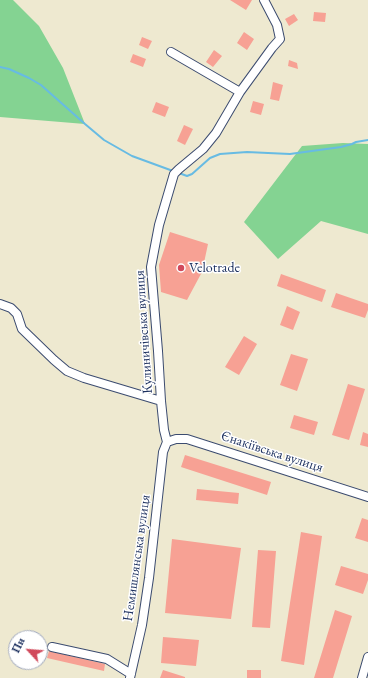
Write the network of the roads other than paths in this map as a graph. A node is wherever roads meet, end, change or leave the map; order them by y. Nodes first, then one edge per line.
1 (264, 0) edge
2 (171, 52) dead end
3 (240, 92) junction
4 (0, 304) edge
5 (161, 401) junction
6 (167, 442) junction
7 (368, 496) edge
8 (52, 647) dead end
9 (368, 657) edge
10 (130, 676) edge
11 (362, 678) edge

1 - 3 street, Кулиничівська вулиця
2 - 3 street
3 - 5 street, Кулиничівська вулиця
4 - 5 street
5 - 6 street, Кулиничівська вулиця
6 - 7 street, Єнакіївська вулиця
6 - 10 street, Немишлянська вулиця
8 - 10 street
9 - 11 street

